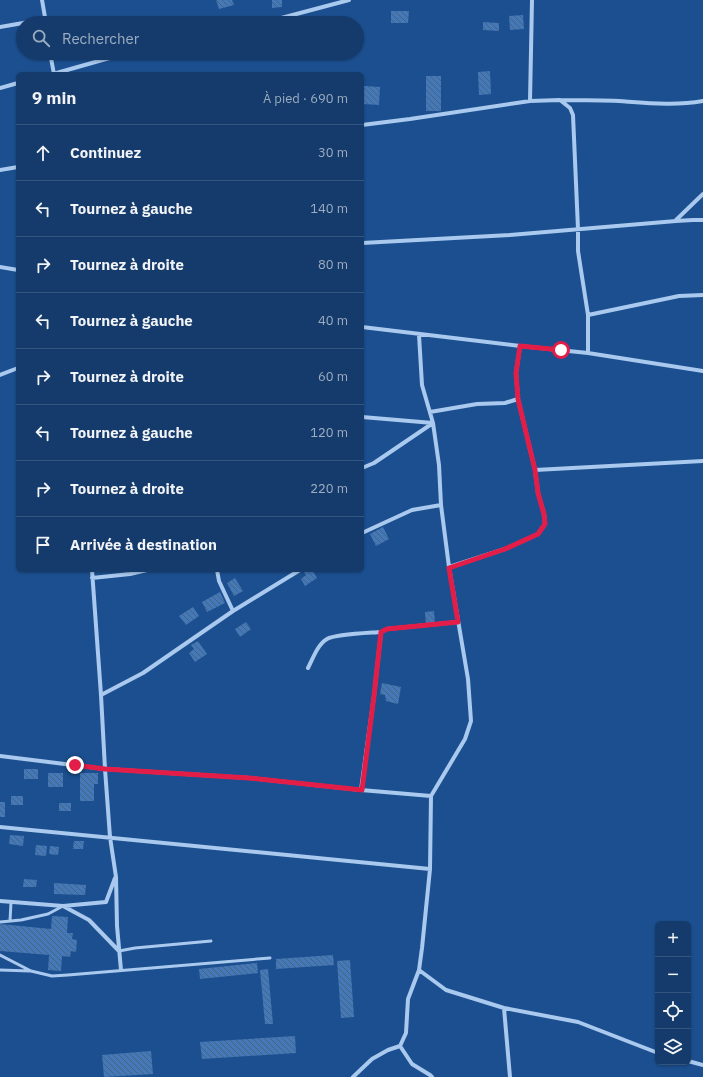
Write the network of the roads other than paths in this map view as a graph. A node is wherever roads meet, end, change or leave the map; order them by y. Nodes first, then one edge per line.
1 (42, 0) edge
2 (349, 0) edge
3 (532, 0) edge
4 (45, 16) edge
5 (289, 16) edge
6 (16, 25) edge
7 (0, 28) edge
8 (51, 60) edge
9 (103, 60) edge
10 (54, 72) edge
11 (61, 72) edge
12 (16, 84) edge
13 (0, 88) edge
14 (560, 100) junction
15 (530, 101) junction
16 (703, 101) edge
17 (364, 125) edge
18 (16, 167) edge
19 (0, 170) edge
20 (703, 194) edge
21 (703, 220) edge
22 (676, 221) junction
23 (578, 229) junction
24 (364, 243) edge
25 (0, 267) edge
26 (16, 270) edge
27 (703, 295) edge
28 (588, 315) junction
29 (364, 327) edge
30 (419, 335) junction
31 (520, 346) junction
32 (588, 353) junction
33 (16, 369) edge
34 (703, 371) edge
35 (0, 375) edge
36 (518, 399) junction
37 (430, 412) junction
38 (364, 417) edge
39 (433, 423) junction
40 (703, 461) edge
41 (364, 467) edge
42 (535, 470) junction
43 (441, 505) junction
44 (364, 532) edge
45 (449, 568) junction
46 (92, 572) edge
47 (138, 572) edge
48 (217, 572) edge
49 (297, 572) edge
50 (92, 578) junction
51 (233, 611) junction
52 (458, 622) junction
53 (381, 632) junction
54 (308, 668) dead end
55 (101, 695) junction
56 (0, 756) edge
57 (105, 769) junction
58 (362, 790) junction
59 (431, 796) junction
60 (0, 826) edge
61 (110, 837) junction
62 (430, 869) junction
63 (116, 877) junction
64 (0, 901) edge
65 (11, 902) junction
66 (63, 906) junction
67 (10, 921) junction
68 (0, 922) edge
69 (211, 941) dead end
70 (118, 951) junction
71 (0, 955) edge
72 (270, 958) dead end
73 (0, 970) edge
74 (121, 970) junction
75 (419, 970) junction
76 (31, 971) junction
77 (504, 1008) junction
78 (400, 1046) junction
79 (655, 1052) edge
80 (691, 1062) edge
81 (703, 1065) edge
82 (352, 1077) edge
83 (432, 1077) edge
84 (510, 1077) edge

1 - 4 street
2 - 5 street
3 - 15 street
6 - 7 street
8 - 10 street
9 - 11 street
12 - 13 street
14 - 15 street
14 - 16 street
14 - 23 street
15 - 17 street
18 - 19 street
20 - 22 street
21 - 22 street
22 - 23 street
23 - 24 street
23 - 28 street
25 - 26 street
27 - 28 street
28 - 32 street
29 - 30 street
30 - 31 street
30 - 37 street
31 - 32 street
31 - 36 street
32 - 34 street
33 - 35 street
36 - 37 street
36 - 42 street
37 - 39 street
38 - 39 street
39 - 41 street
39 - 43 street
40 - 42 street
42 - 45 street
43 - 44 street
43 - 45 street
45 - 52 street
46 - 50 street
47 - 50 street
48 - 51 street
49 - 51 street
50 - 55 street
51 - 55 street
52 - 53 street
52 - 59 street
53 - 54 street
53 - 58 street
55 - 57 street
56 - 57 street
57 - 58 street
57 - 61 street
58 - 59 street
59 - 62 street
60 - 61 street
61 - 62 street
61 - 63 street
62 - 75 street
63 - 66 street
63 - 70 street
64 - 65 street
65 - 66 street
65 - 67 lane
66 - 67 lane
66 - 70 street
67 - 68 lane
69 - 70 lane
70 - 74 street
71 - 76 lane
72 - 74 lane
73 - 76 lane
74 - 76 lane
75 - 77 street
75 - 78 street
77 - 79 street
77 - 84 street
78 - 82 street
78 - 83 street
80 - 81 street

